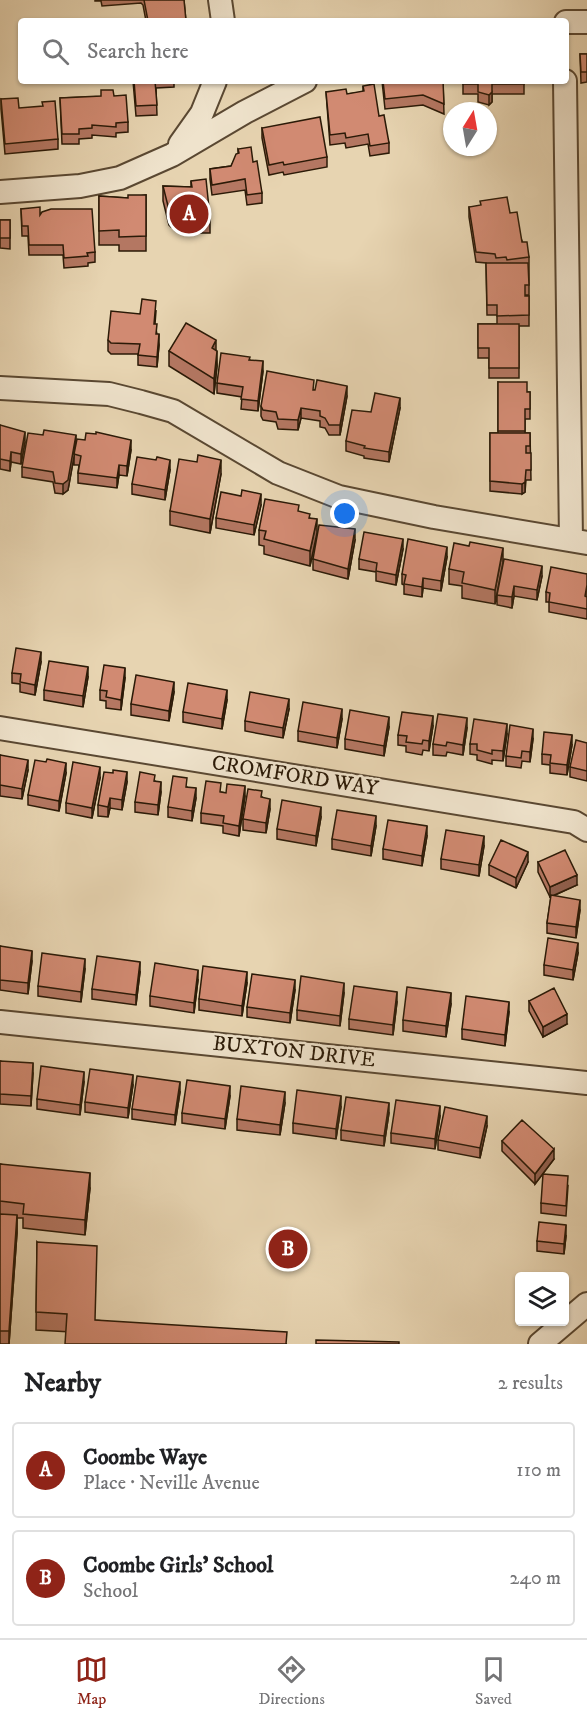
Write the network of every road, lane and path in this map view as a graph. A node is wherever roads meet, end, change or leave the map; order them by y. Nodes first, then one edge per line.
1 (220, 0) edge
2 (223, 18) edge
3 (569, 22) edge
4 (587, 22) edge
5 (214, 84) edge
6 (292, 84) edge
7 (565, 84) edge
8 (172, 155) junction
9 (0, 192) edge
10 (0, 388) edge
11 (579, 542) edge
12 (0, 728) edge
13 (587, 830) edge
14 (0, 1022) edge
15 (587, 1083) edge
16 (587, 1304) edge
17 (540, 1344) edge

1 - 2 street
3 - 4 street
5 - 8 street
6 - 8 street
7 - 11 street
8 - 9 street
10 - 11 street
12 - 13 street, CROMFORD WAY
14 - 15 street, BUXTON DRIVE
16 - 17 street

